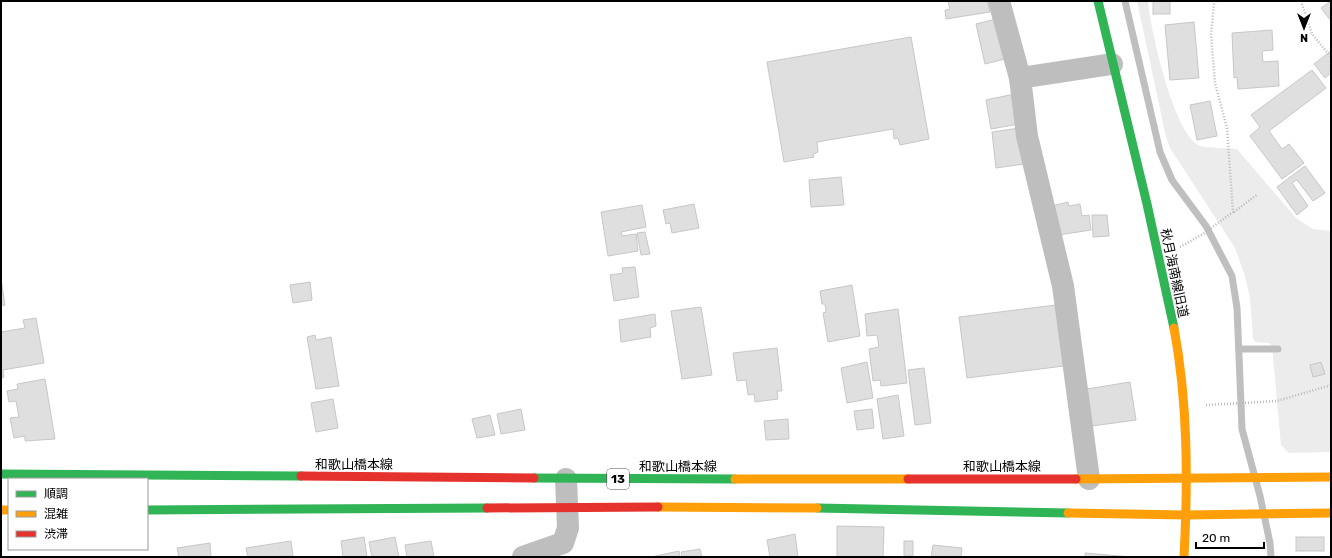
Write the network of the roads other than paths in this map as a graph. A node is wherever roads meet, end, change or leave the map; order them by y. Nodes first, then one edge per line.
1 (999, 1) edge
2 (1098, 1) edge
3 (1112, 64) junction
4 (1020, 78) junction
5 (1, 474) edge
6 (1331, 477) edge
7 (566, 479) junction
8 (1089, 479) junction
9 (1185, 479) junction
10 (568, 508) junction
11 (148, 510) edge
12 (1331, 513) edge
13 (1186, 515) junction
14 (523, 557) edge
15 (1184, 557) edge

1 - 4 street
2 - 3 main road, 秋月海南線旧道
3 - 4 street
3 - 9 main road, 秋月海南線旧道
4 - 8 street
5 - 7 main road, 和歌山橋本線 / 13
6 - 9 main road, 和歌山橋本線 / 13
7 - 8 main road, 和歌山橋本線 / 13
7 - 10 street
8 - 9 main road, 和歌山橋本線 / 13
9 - 13 main road, 秋月海南線旧道
10 - 11 main road, 13
10 - 13 main road, 13
10 - 14 street
12 - 13 main road, 13
13 - 15 main road, 秋月海南線旧道

